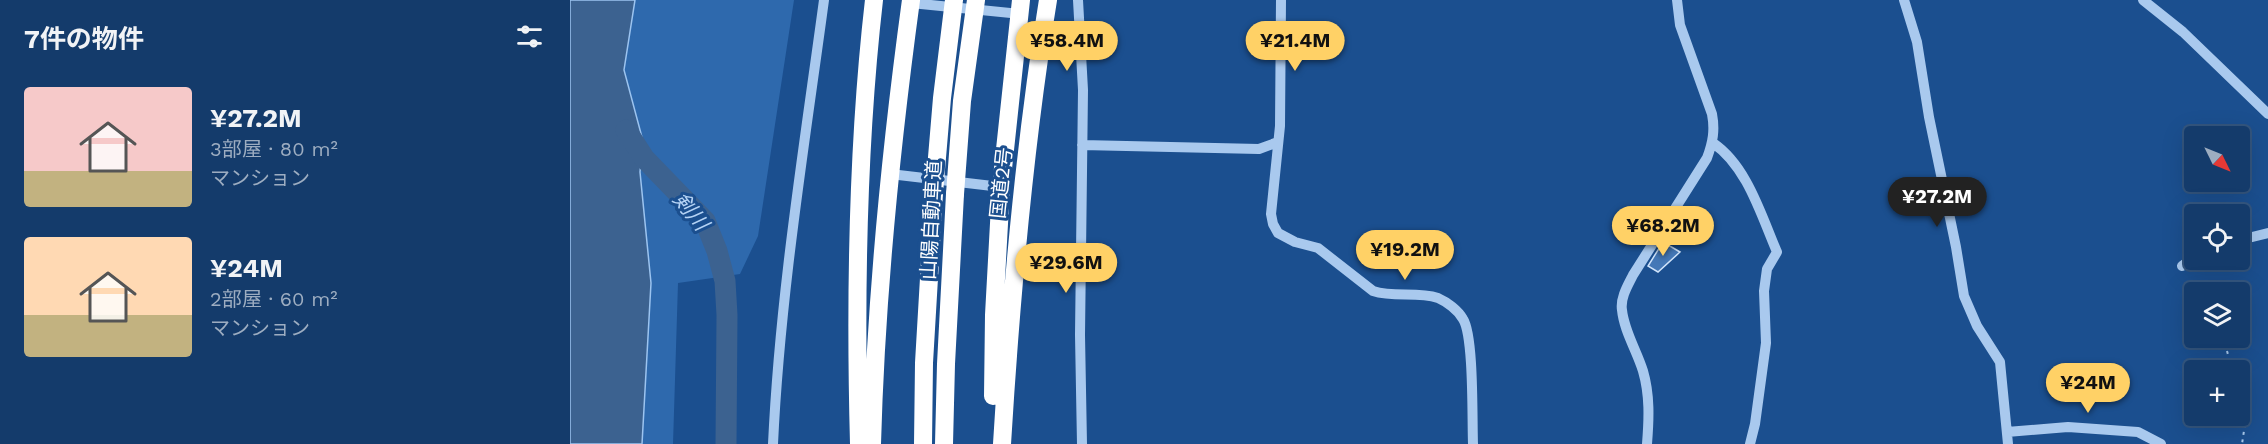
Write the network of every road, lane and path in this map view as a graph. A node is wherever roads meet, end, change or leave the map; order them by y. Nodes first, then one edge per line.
1 (824, 0) edge
2 (873, 0) edge
3 (954, 0) edge
4 (976, 0) edge
5 (1048, 0) edge
6 (1078, 0) edge
7 (1281, 0) edge
8 (1677, 0) edge
9 (1904, 0) edge
10 (2144, 0) edge
11 (911, 1) edge
12 (1021, 7) edge
13 (2268, 114) edge
14 (1278, 141) junction
15 (1713, 143) junction
16 (1082, 145) junction
17 (890, 174) junction
18 (1001, 187) junction
19 (2268, 233) edge
20 (2250, 238) edge
21 (2227, 351) dead end
22 (2007, 432) junction
23 (773, 444) edge
24 (858, 444) edge
25 (872, 444) edge
26 (922, 444) edge
27 (944, 444) edge
28 (991, 444) edge
29 (1002, 444) edge
30 (1082, 444) edge
31 (1473, 444) edge
32 (1647, 444) edge
33 (1750, 444) edge
34 (2008, 444) edge
35 (2162, 444) edge
36 (2242, 444) edge

1 - 23 street
2 - 24 highway
3 - 26 highway, 山陽自動車道, bridge
4 - 27 highway, 山陽自動車道, bridge
5 - 29 highway, 国道2号
6 - 16 street
7 - 14 street
8 - 15 street
9 - 22 street
10 - 13 street
11 - 12 street
11 - 17 highway
12 - 18 highway
14 - 16 street
14 - 31 street
15 - 32 street
15 - 33 street
16 - 30 street
17 - 18 street
17 - 25 highway
18 - 28 highway
19 - 20 street
21 - 36 path
22 - 34 street
22 - 35 street

